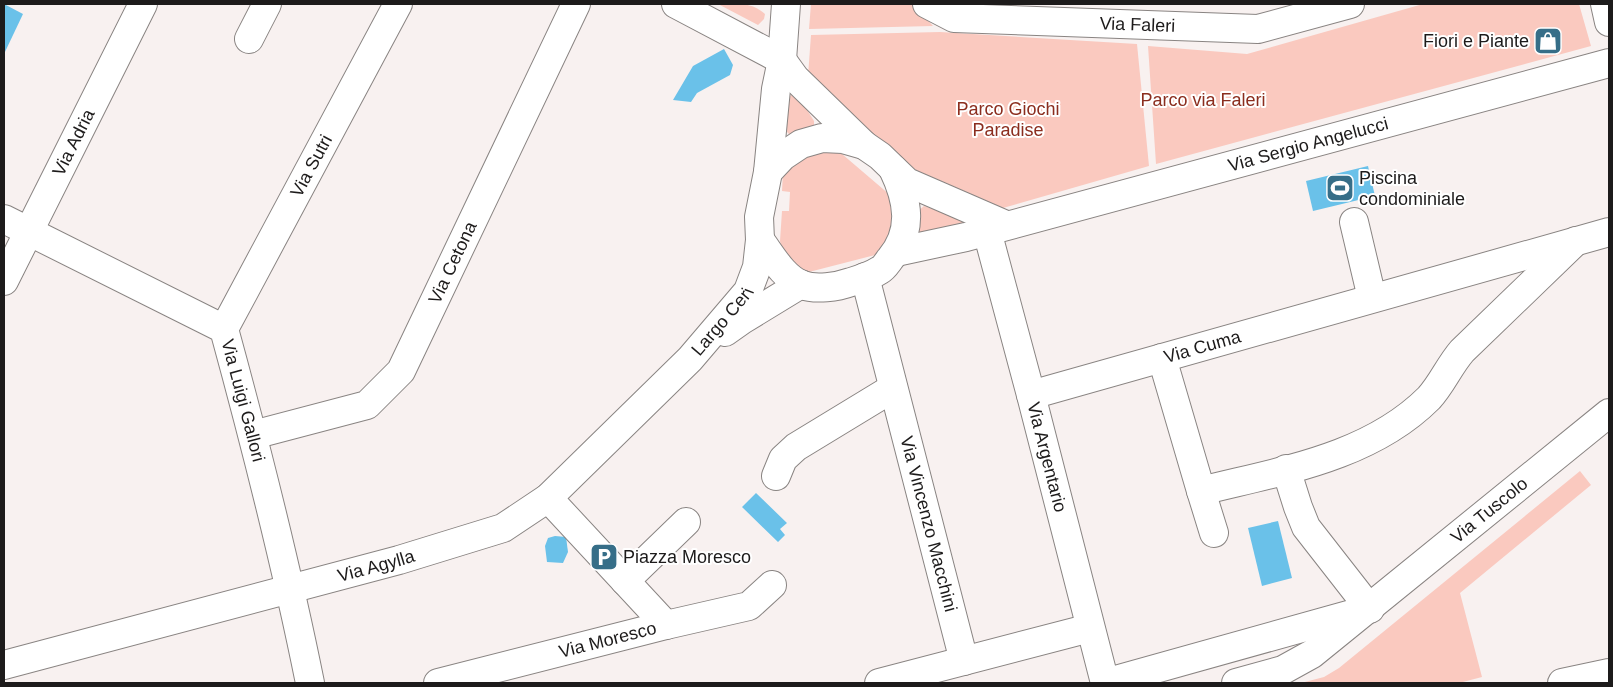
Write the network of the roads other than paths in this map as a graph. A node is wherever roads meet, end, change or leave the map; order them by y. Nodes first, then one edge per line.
1 (143, 4) edge
2 (267, 4) edge
3 (398, 4) edge
4 (576, 4) edge
5 (676, 4) edge
6 (927, 4) edge
7 (1350, 4) edge
8 (781, 6) edge
9 (249, 39) dead end
10 (782, 60) junction
11 (1609, 63) edge
12 (864, 145) junction
13 (893, 169) junction
14 (768, 172) junction
15 (4, 219) edge
16 (1354, 222) dead end
17 (997, 228) junction
18 (28, 232) junction
19 (1609, 232) edge
20 (760, 240) junction
21 (1576, 241) junction
22 (896, 252) junction
23 (865, 277) junction
24 (4, 281) edge
25 (802, 284) junction
26 (1372, 298) junction
27 (224, 329) junction
28 (690, 358) junction
29 (1162, 358) junction
30 (893, 388) junction
31 (1031, 395) junction
32 (1609, 413) edge
33 (253, 435) junction
34 (1286, 469) junction
35 (776, 476) dead end
36 (1201, 491) junction
37 (548, 498) junction
38 (686, 522) dead end
39 (1214, 533) dead end
40 (625, 581) junction
41 (772, 585) dead end
42 (291, 592) junction
43 (1370, 609) junction
44 (666, 625) junction
45 (1090, 628) junction
46 (964, 661) junction
47 (4, 665) edge
48 (1609, 667) edge
49 (1609, 674) edge
50 (1571, 681) edge
51 (310, 683) edge
52 (438, 683) edge
53 (879, 683) edge
54 (1105, 683) edge
55 (1236, 683) edge

1 - 18 street, Via Adria
2 - 9 street
3 - 27 street, Via Sutri
4 - 33 street, Via Cetona
5 - 10 street
6 - 7 street, Via Faleri
8 - 10 street, Largo Ceri
10 - 12 street
10 - 14 street, Largo Ceri
11 - 17 street, Via Sergio Angelucci
12 - 13 street
12 - 14 street
13 - 17 street
13 - 22 street
14 - 20 street, Largo Ceri
15 - 18 street, Via Luigi Gallori
16 - 26 street
17 - 22 street
17 - 31 street, Via Argentario
18 - 24 street, Via Adria
18 - 27 street, Via Luigi Gallori
19 - 21 street, Via Cuma
20 - 25 street
20 - 28 street, Largo Ceri
21 - 26 street, Via Cuma
21 - 34 street
22 - 23 street
23 - 25 street
23 - 30 street, Via Vincenzo Macchini
25 - 28 street, Largo Ceri
26 - 29 street, Via Cuma
27 - 33 street, Via Luigi Gallori
28 - 37 street, Via Agylla
29 - 31 street, Via Cuma
29 - 36 street
30 - 35 street
30 - 46 street, Via Vincenzo Macchini
31 - 45 street, Via Argentario
32 - 43 street, Via Tuscolo
33 - 42 street, Via Luigi Gallori
34 - 36 street
34 - 43 street
36 - 39 street
37 - 40 street
37 - 42 street, Via Agylla
38 - 40 street
40 - 44 street
41 - 44 street, Via Moresco
42 - 47 street, Via Agylla
42 - 51 street, Via Luigi Gallori
43 - 54 street, Via Tuscolo
43 - 55 street, Via Tuscolo
44 - 52 street, Via Moresco
45 - 46 street
45 - 54 street, Via Argentario
46 - 53 street
48 - 50 street
49 - 50 street

